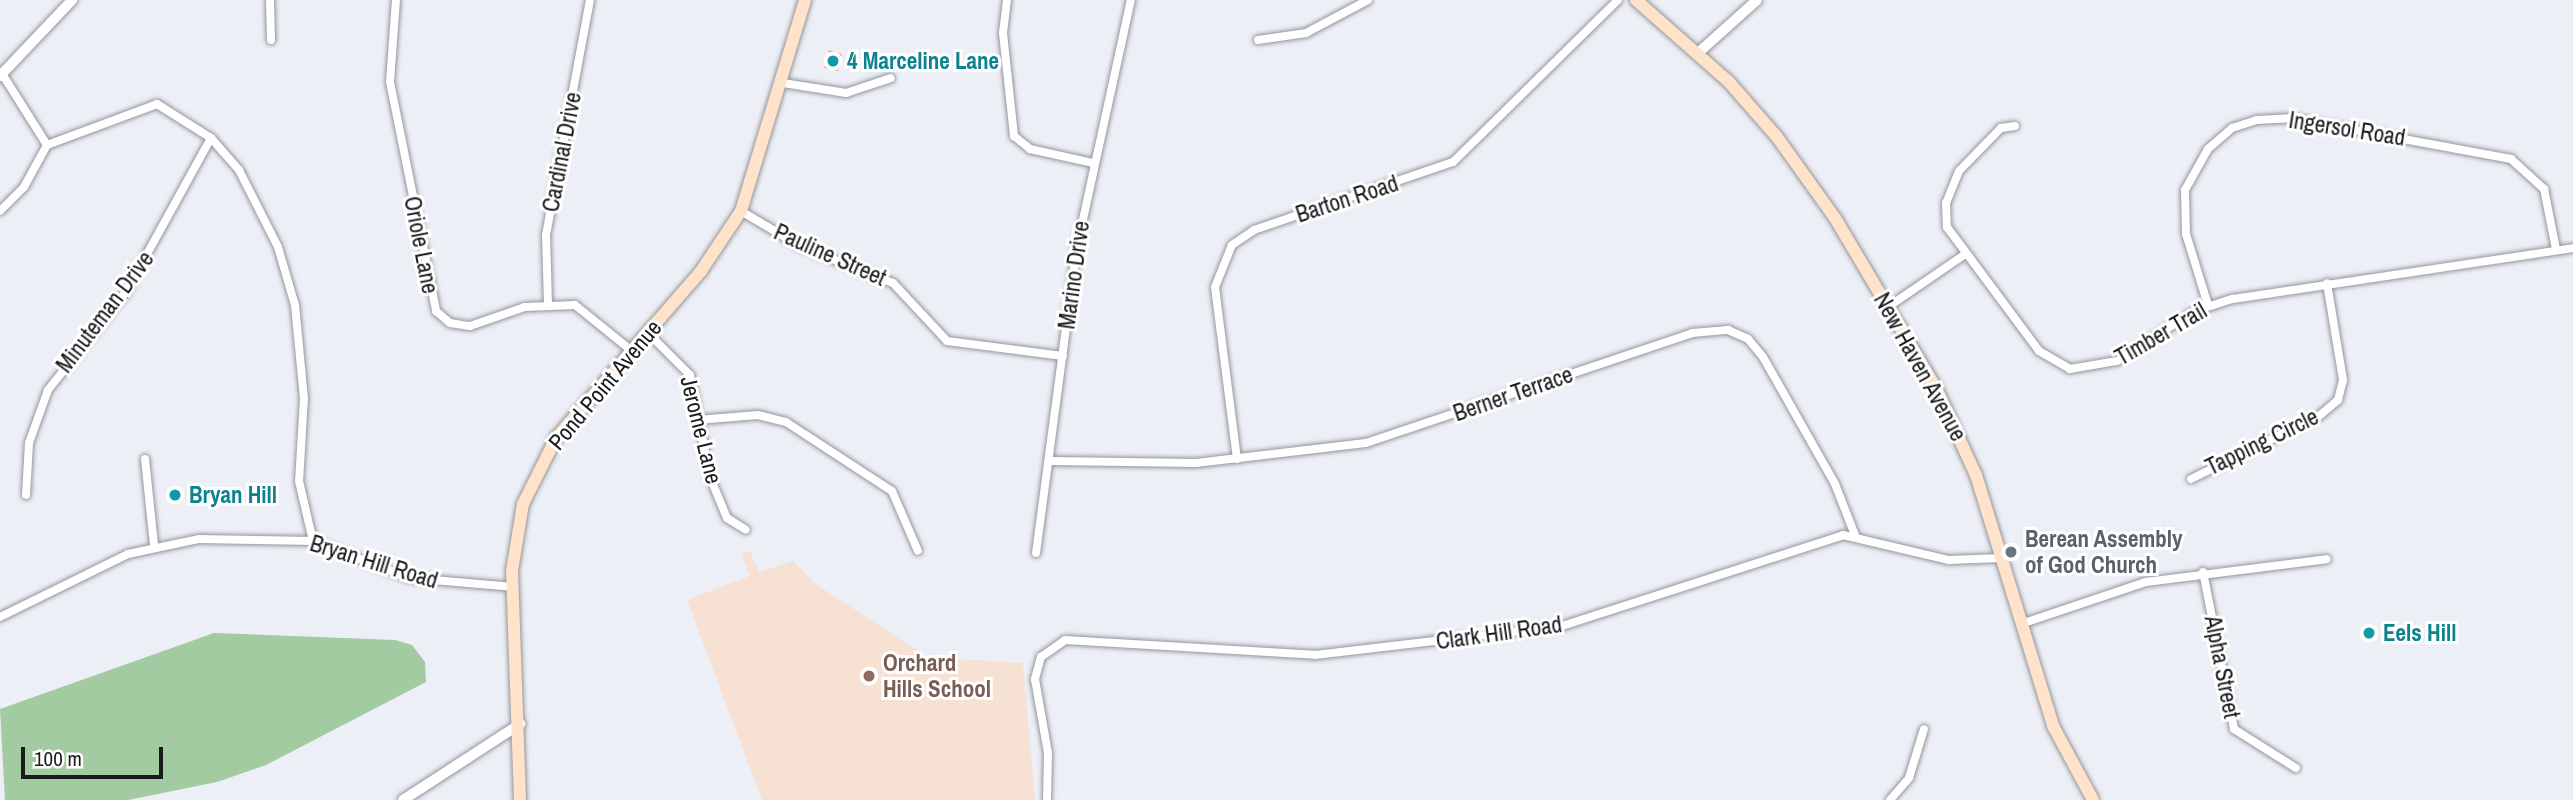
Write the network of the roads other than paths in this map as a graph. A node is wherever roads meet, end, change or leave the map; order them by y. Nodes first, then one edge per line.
1 (72, 0) edge
2 (270, 0) edge
3 (396, 0) edge
4 (590, 0) edge
5 (805, 0) edge
6 (1007, 0) edge
7 (1131, 0) edge
8 (1368, 0) edge
9 (1618, 0) edge
10 (1636, 0) edge
11 (1757, 0) edge
12 (271, 40) dead end
13 (1258, 40) dead end
14 (1698, 53) junction
15 (1, 75) edge
16 (891, 78) dead end
17 (783, 83) junction
18 (2015, 126) dead end
19 (211, 138) junction
20 (47, 145) junction
21 (1093, 163) junction
22 (0, 211) edge
23 (741, 211) junction
24 (2573, 248) edge
25 (2556, 249) junction
26 (1964, 255) junction
27 (2327, 283) junction
28 (548, 305) junction
29 (2208, 305) junction
30 (1888, 307) junction
31 (648, 333) junction
32 (632, 351) junction
33 (1063, 356) junction
34 (697, 420) junction
35 (145, 458) dead end
36 (1237, 459) junction
37 (1051, 461) junction
38 (2191, 479) dead end
39 (26, 495) dead end
40 (746, 530) dead end
41 (1854, 535) junction
42 (313, 541) junction
43 (154, 545) junction
44 (918, 551) dead end
45 (1035, 553) dead end
46 (2002, 558) junction
47 (2327, 559) dead end
48 (2203, 572) junction
49 (513, 587) junction
50 (0, 617) edge
51 (2021, 624) junction
52 (520, 724) junction
53 (1924, 729) dead end
54 (2296, 768) dead end
55 (403, 800) edge
56 (520, 800) edge
57 (1047, 800) edge
58 (1890, 800) edge
59 (2093, 800) edge

1 - 15 street
2 - 12 street
3 - 28 street, Oriole Lane
4 - 28 street, Cardinal Drive
5 - 17 main road, Pond Point Avenue
6 - 21 street
7 - 21 street, Marino Drive
8 - 13 street
9 - 36 street, Barton Road
10 - 14 main road, New Haven Avenue
11 - 14 street
14 - 30 main road, New Haven Avenue
15 - 20 street
16 - 17 street
17 - 23 main road, Pond Point Avenue
18 - 26 street, Timber Trail
19 - 20 street
19 - 39 street, Minuteman Drive
19 - 42 street
20 - 22 street
21 - 33 street, Marino Drive
23 - 31 main road, Pond Point Avenue
23 - 33 street, Pauline Street
24 - 25 street, Timber Trail
25 - 27 street, Timber Trail
25 - 29 street, Ingersol Road
26 - 29 street, Timber Trail
26 - 30 street
27 - 29 street, Timber Trail
27 - 38 street, Tapping Circle
28 - 32 street, Oriole Lane
30 - 46 main road, New Haven Avenue
31 - 32 main road, Pond Point Avenue
31 - 34 street, Jerome Lane
32 - 49 main road, Pond Point Avenue
33 - 37 street, Marino Drive
34 - 40 street, Jerome Lane
34 - 44 street
35 - 43 street
36 - 37 street, Berner Terrace
36 - 41 street, Berner Terrace
37 - 45 street, Marino Drive
41 - 46 street, Clark Hill Road
41 - 57 street, Clark Hill Road
42 - 43 street, Bryan Hill Road
42 - 49 street, Bryan Hill Road
43 - 50 street, Bryan Hill Road
46 - 51 main road, New Haven Avenue
47 - 48 street
48 - 51 street
48 - 54 street, Alpha Street
49 - 52 main road, Pond Point Avenue
51 - 59 main road, New Haven Avenue
52 - 55 street
52 - 56 main road, Pond Point Avenue
53 - 58 street

